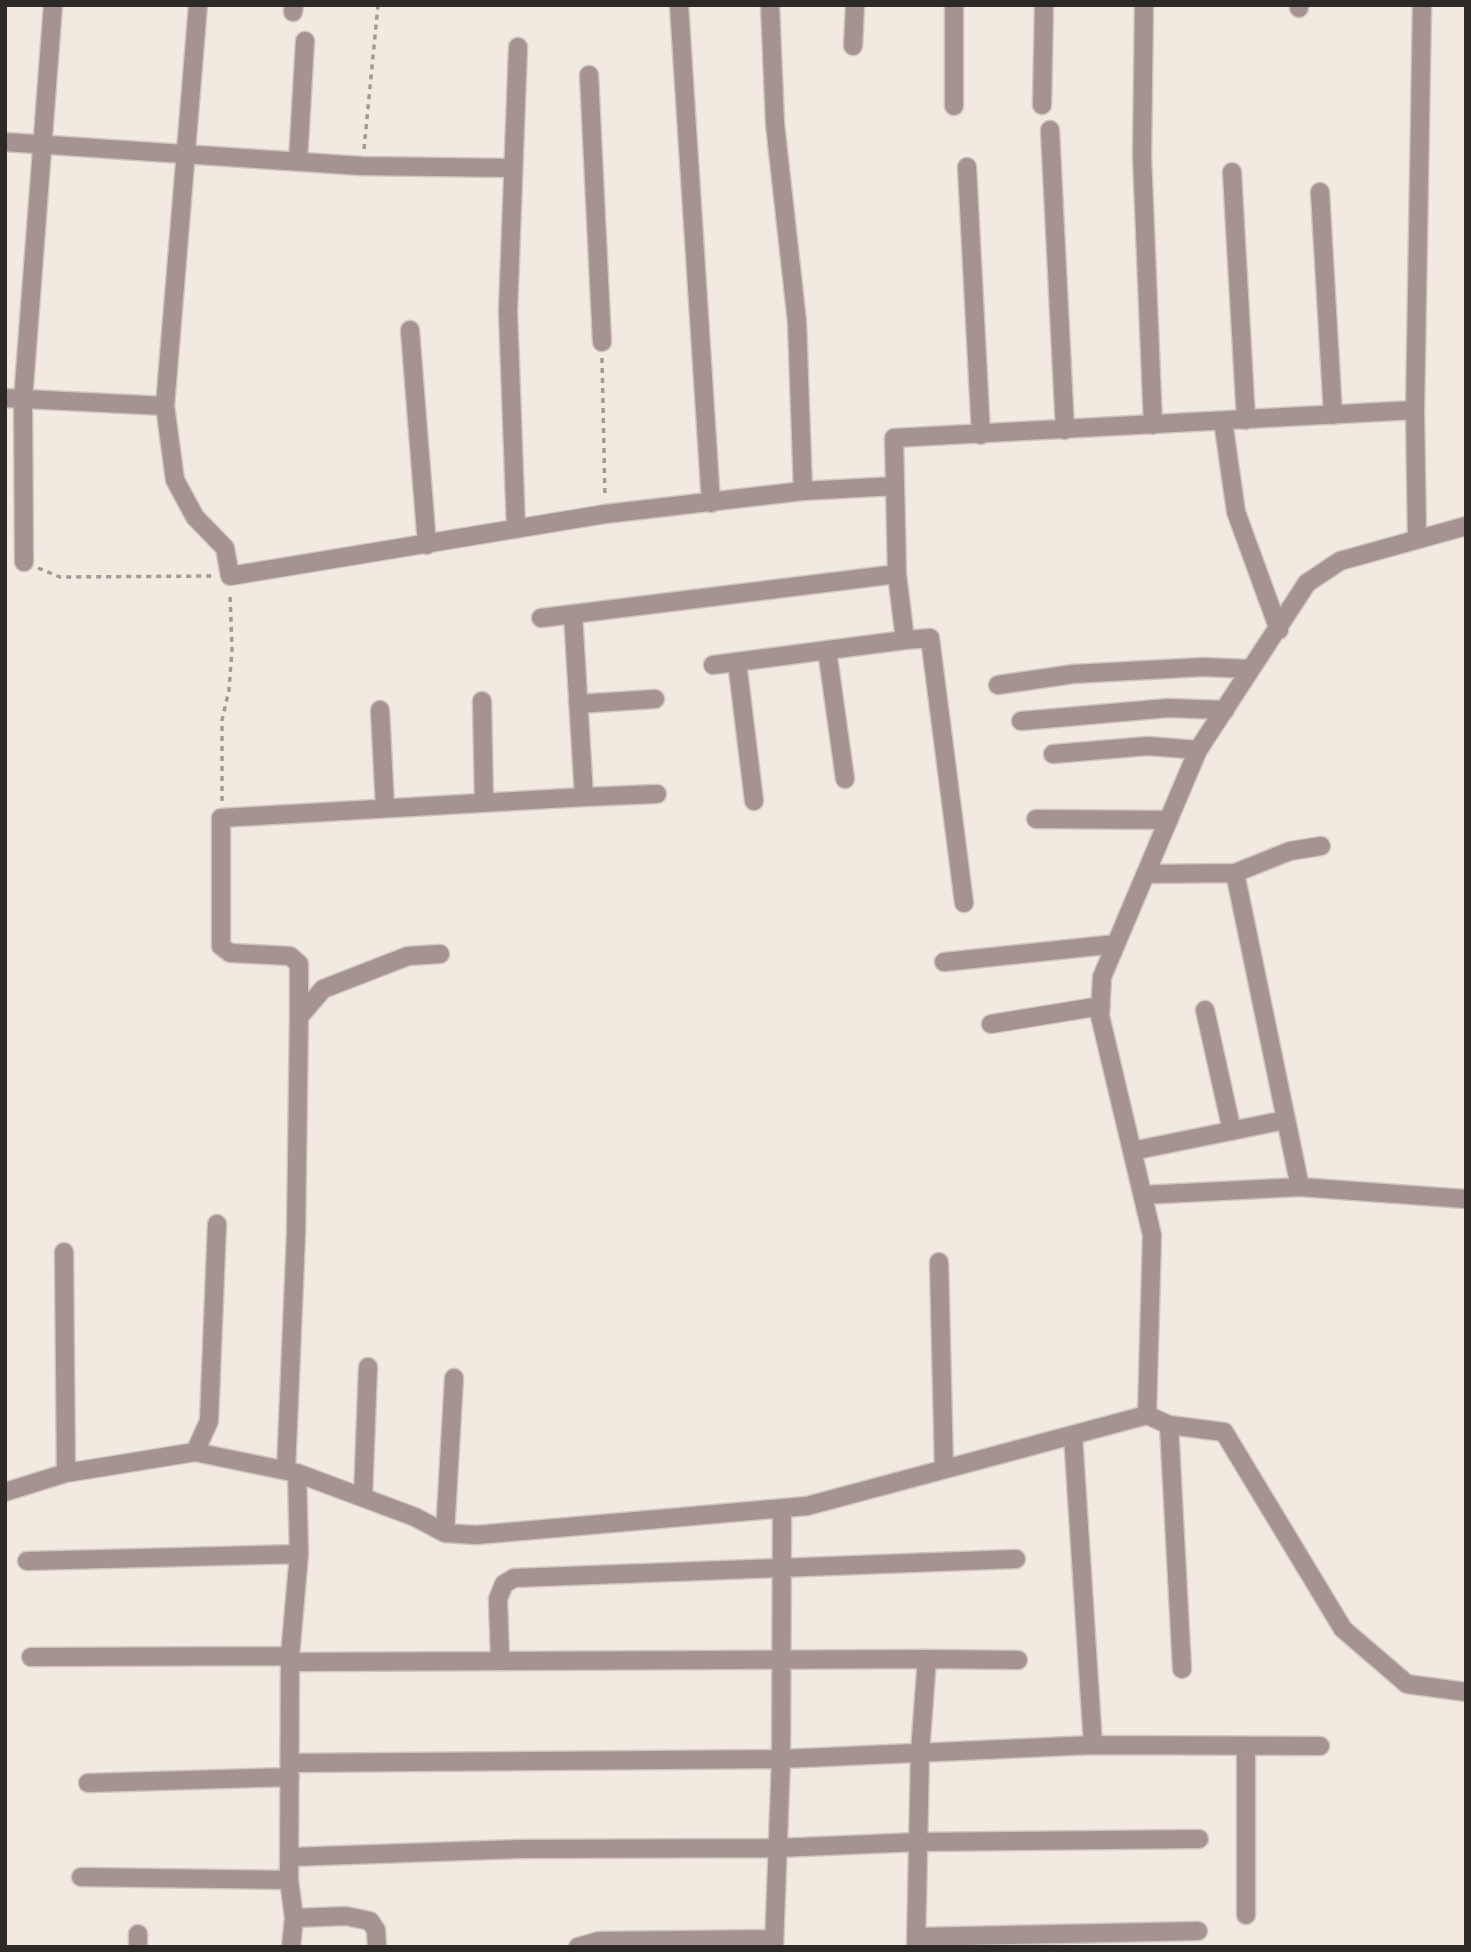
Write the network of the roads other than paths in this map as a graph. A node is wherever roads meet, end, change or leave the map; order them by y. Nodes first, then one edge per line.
1 (53, 5) edge
2 (198, 5) edge
3 (680, 5) edge
4 (770, 5) edge
5 (855, 5) edge
6 (954, 5) edge
7 (1044, 5) edge
8 (1144, 5) edge
9 (1422, 5) edge
10 (305, 41) dead end
11 (853, 46) dead end
12 (518, 47) dead end
13 (589, 75) dead end
14 (1042, 105) dead end
15 (954, 106) dead end
16 (1050, 130) dead end
17 (5, 142) edge
18 (41, 145) junction
19 (188, 153) junction
20 (298, 162) junction
21 (967, 167) dead end
22 (511, 168) junction
23 (1231, 173) dead end
24 (1320, 192) dead end
25 (410, 330) dead end
26 (602, 342) road end
27 (14, 399) edge
28 (165, 406) junction
29 (1415, 410) junction
30 (1333, 415) junction
31 (1246, 420) junction
32 (1223, 421) junction
33 (1153, 425) junction
34 (1065, 430) junction
35 (981, 435) junction
36 (895, 486) junction
37 (803, 491) junction
38 (711, 503) junction
39 (1466, 526) edge
40 (516, 529) junction
41 (1418, 538) junction
42 (427, 545) junction
43 (23, 562) road end
44 (897, 574) junction
45 (573, 614) junction
46 (541, 618) dead end
47 (1279, 630) junction
48 (905, 640) junction
49 (827, 650) junction
50 (737, 662) junction
51 (713, 665) dead end
52 (1250, 669) junction
53 (998, 685) dead end
54 (655, 699) dead end
55 (482, 701) dead end
56 (578, 704) junction
57 (380, 710) dead end
58 (1225, 710) junction
59 (1021, 721) dead end
60 (1198, 750) junction
61 (1053, 754) dead end
62 (845, 779) dead end
63 (657, 794) dead end
64 (584, 797) junction
65 (754, 801) dead end
66 (484, 802) junction
67 (384, 807) junction
68 (1036, 819) dead end
69 (1169, 820) junction
70 (1321, 846) dead end
71 (1235, 873) junction
72 (1146, 874) junction
73 (964, 903) dead end
74 (1116, 944) junction
75 (440, 954) dead end
76 (944, 962) dead end
77 (1101, 1006) junction
78 (1205, 1010) dead end
79 (299, 1017) junction
80 (991, 1024) dead end
81 (1285, 1120) junction
82 (1231, 1131) junction
83 (1132, 1151) junction
84 (1300, 1187) junction
85 (1143, 1195) junction
86 (1466, 1199) edge
87 (217, 1224) dead end
88 (64, 1252) dead end
89 (939, 1262) dead end
90 (368, 1367) dead end
91 (454, 1378) dead end
92 (1147, 1415) junction
93 (1169, 1425) junction
94 (1073, 1435) junction
95 (195, 1452) junction
96 (944, 1469) junction
97 (292, 1472) junction
98 (66, 1473) junction
99 (5, 1492) edge
100 (363, 1497) junction
101 (782, 1509) junction
102 (445, 1533) junction
103 (299, 1554) junction
104 (1016, 1559) dead end
105 (27, 1561) dead end
106 (780, 1568) junction
107 (31, 1657) dead end
108 (780, 1658) junction
109 (290, 1659) junction
110 (927, 1659) junction
111 (500, 1660) junction
112 (1018, 1660) dead end
113 (1182, 1669) dead end
114 (1466, 1692) edge
115 (1093, 1745) junction
116 (1246, 1746) junction
117 (1320, 1746) dead end
118 (920, 1752) junction
119 (780, 1759) junction
120 (290, 1770) junction
121 (88, 1783) dead end
122 (1199, 1839) dead end
123 (919, 1842) junction
124 (777, 1849) junction
125 (290, 1857) junction
126 (81, 1877) dead end
127 (289, 1880) junction
128 (1246, 1915) dead end
129 (294, 1918) junction
130 (1198, 1931) dead end
131 (916, 1942) edge
132 (774, 1943) edge
133 (291, 1947) edge
134 (377, 1947) edge
135 (578, 1947) edge

1 - 18 street
2 - 19 street
3 - 38 street
4 - 37 street
5 - 11 street
6 - 15 street
7 - 14 street
8 - 33 street
9 - 29 street
10 - 20 street
12 - 22 street
13 - 26 street
16 - 34 street
17 - 18 street
18 - 19 street
18 - 27 street
19 - 20 street
19 - 28 street
20 - 22 street
21 - 35 street
22 - 40 street
23 - 31 street
24 - 30 street
25 - 42 street
27 - 28 street
27 - 43 street
28 - 42 street
29 - 30 street
29 - 41 street
30 - 31 street
31 - 32 street
32 - 33 street
32 - 47 street
33 - 34 street
34 - 35 street
35 - 36 street
36 - 37 street
36 - 44 street
37 - 38 street
38 - 40 street
39 - 41 street
40 - 42 street
41 - 47 street
44 - 45 street
44 - 48 street
45 - 46 street
45 - 56 street
47 - 52 street
48 - 49 street
48 - 73 street
49 - 50 street
49 - 62 street
50 - 51 street
50 - 65 street
52 - 53 street
52 - 58 street
54 - 56 street
55 - 66 street
56 - 64 street
57 - 67 street
58 - 59 street
58 - 60 street
60 - 61 street
60 - 69 street
63 - 64 street
64 - 66 street
66 - 67 street
67 - 79 street
68 - 69 street
69 - 72 street
70 - 71 street
71 - 72 street
71 - 81 street
72 - 74 street
74 - 76 street
74 - 77 street
75 - 79 street
77 - 80 street
77 - 83 street
78 - 82 street
79 - 97 street
81 - 82 street
81 - 84 street
82 - 83 street
83 - 85 street
84 - 85 street
84 - 86 street
85 - 92 street
87 - 95 street
88 - 98 street
89 - 96 street
90 - 100 street
91 - 102 street
92 - 93 street
92 - 94 street
93 - 113 street
93 - 114 street
94 - 96 street
94 - 115 street
95 - 97 street
95 - 98 street
96 - 101 street
97 - 100 street
97 - 103 street
98 - 99 street
100 - 102 street
101 - 102 street
101 - 106 street
103 - 105 street
103 - 109 street
104 - 106 street
106 - 108 street
106 - 111 street
107 - 109 street
108 - 110 street
108 - 111 street
108 - 119 street
109 - 111 street
109 - 120 street
110 - 112 street
110 - 118 street
115 - 116 street
115 - 118 street
116 - 117 street
116 - 128 street
118 - 119 street
118 - 123 street
119 - 120 street
119 - 124 street
120 - 121 street
120 - 125 street
122 - 123 street
123 - 124 street
123 - 131 street
124 - 125 street
124 - 132 street
125 - 127 street
126 - 127 street
127 - 129 street
129 - 133 street
129 - 134 street
130 - 131 street
132 - 135 street

